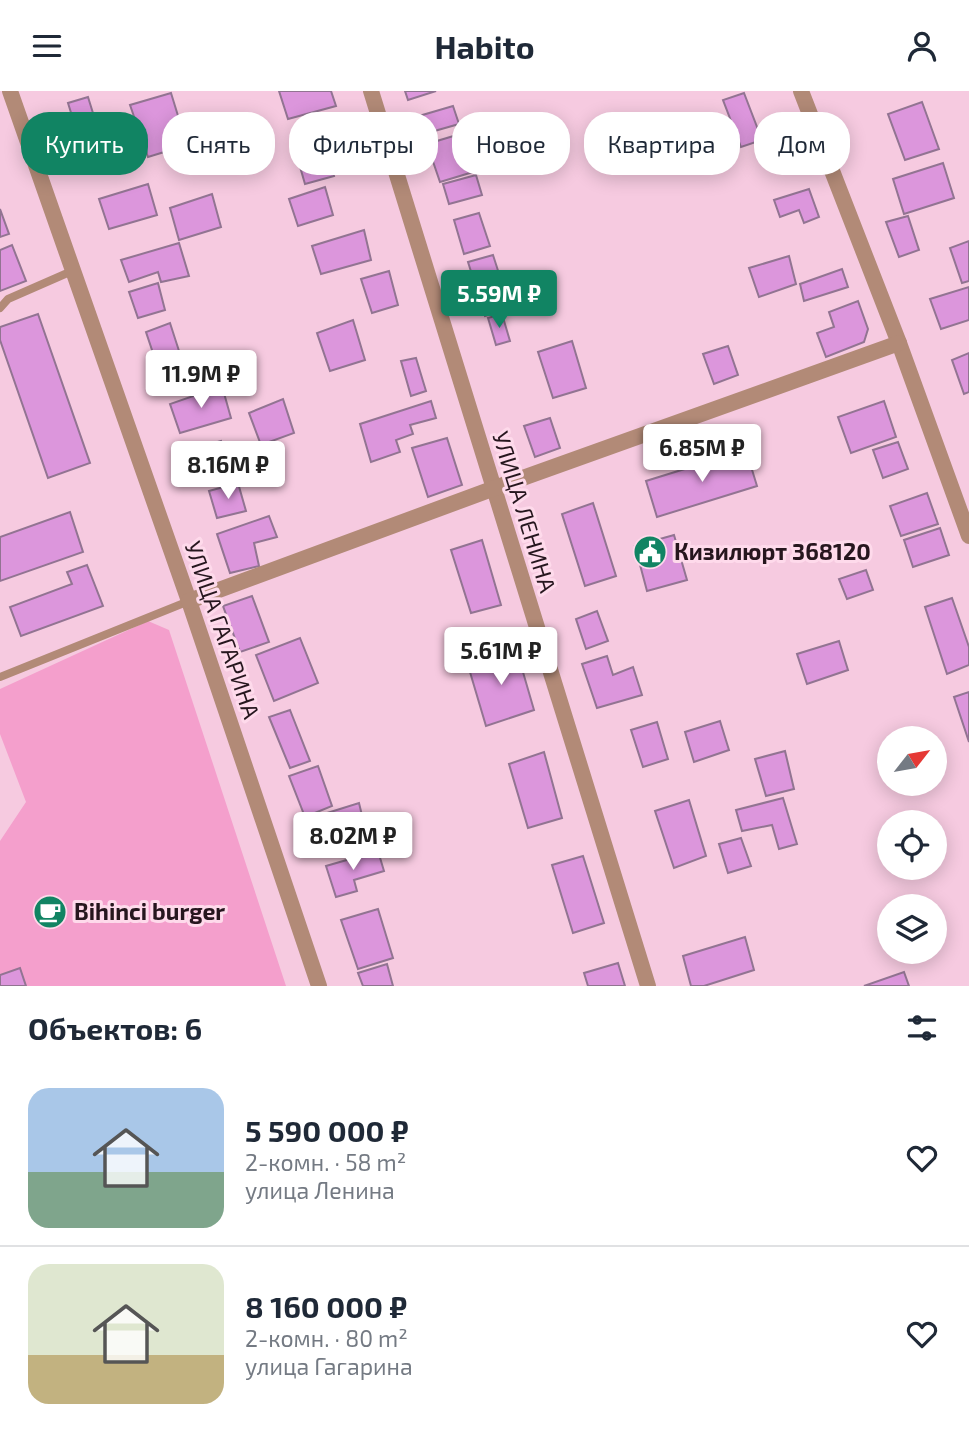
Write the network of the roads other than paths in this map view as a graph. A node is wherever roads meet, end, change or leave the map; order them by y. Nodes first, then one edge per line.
1 (9, 91) edge
2 (371, 91) edge
3 (801, 91) edge
4 (72, 271) junction
5 (0, 308) edge
6 (899, 343) junction
7 (492, 489) junction
8 (969, 536) edge
9 (189, 601) junction
10 (0, 677) edge
11 (320, 986) edge
12 (648, 986) edge

1 - 4 street, УЛИЦА ГАГАРИНА
2 - 7 street, УЛИЦА ЛЕНИНА
3 - 6 street
4 - 5 lane
4 - 9 street, УЛИЦА ГАГАРИНА
6 - 7 street
6 - 8 street
7 - 9 street
7 - 12 street, УЛИЦА ЛЕНИНА
9 - 10 lane
9 - 11 street, УЛИЦА ГАГАРИНА

